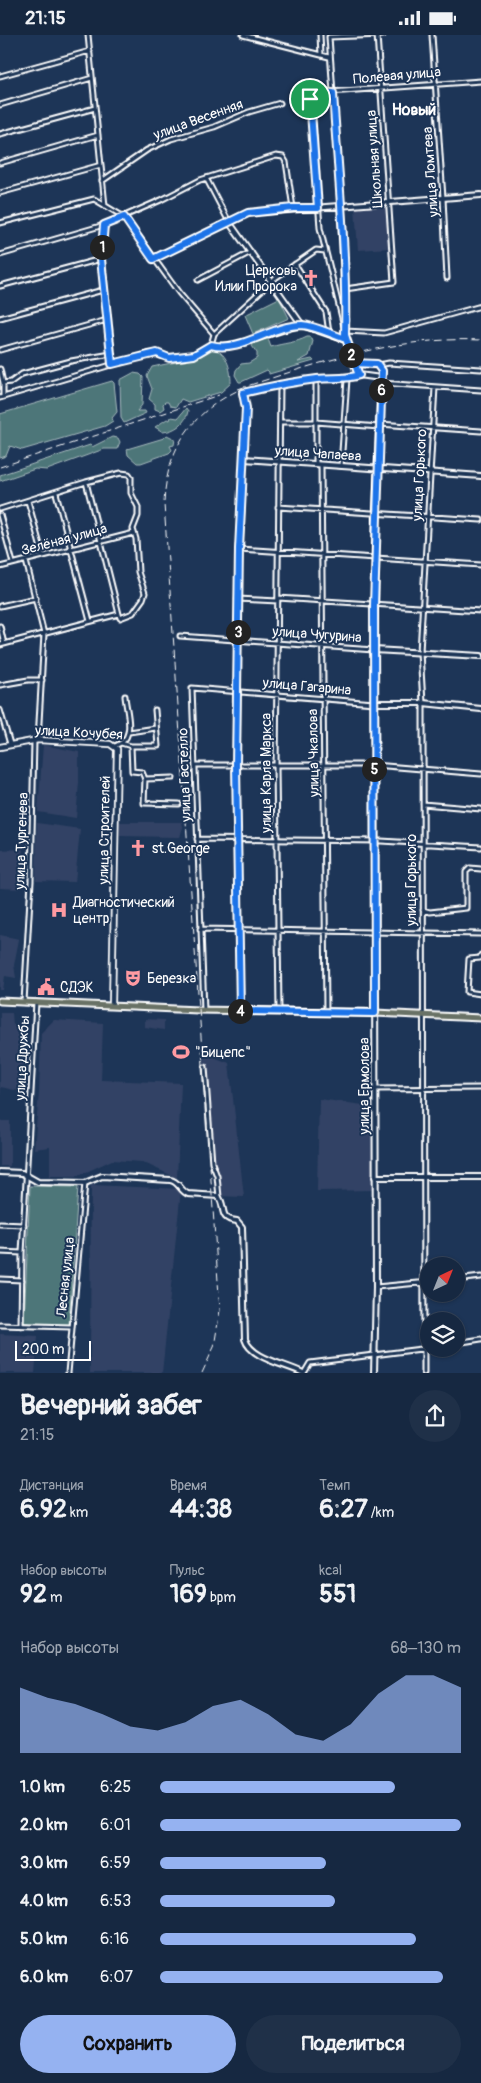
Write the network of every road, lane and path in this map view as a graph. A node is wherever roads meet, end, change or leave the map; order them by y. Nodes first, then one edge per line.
1 (88, 35) edge
2 (243, 35) edge
3 (320, 35) edge
4 (377, 35) edge
5 (383, 35) edge
6 (432, 35) edge
7 (90, 51) junction
8 (321, 55) junction
9 (330, 57) junction
10 (0, 76) edge
11 (92, 78) junction
12 (481, 81) edge
13 (436, 83) junction
14 (380, 88) junction
15 (333, 93) junction
16 (280, 103) dead end
17 (0, 105) edge
18 (95, 108) junction
19 (0, 134) edge
20 (98, 135) junction
21 (0, 163) edge
22 (100, 165) junction
23 (206, 178) junction
24 (102, 181) junction
25 (0, 193) edge
26 (481, 195) edge
27 (444, 198) junction
28 (388, 202) junction
29 (341, 205) junction
30 (105, 206) junction
31 (293, 208) junction
32 (318, 208) junction
33 (124, 217) junction
34 (229, 222) junction
35 (0, 223) edge
36 (104, 225) junction
37 (325, 251) junction
38 (251, 252) junction
39 (0, 255) edge
40 (101, 259) junction
41 (153, 259) junction
42 (295, 265) junction
43 (447, 278) dead end
44 (198, 280) dead end
45 (272, 282) junction
46 (0, 286) edge
47 (345, 289) junction
48 (103, 290) junction
49 (481, 306) edge
50 (0, 318) edge
51 (107, 320) junction
52 (302, 325) junction
53 (345, 330) junction
54 (329, 333) junction
55 (214, 334) junction
56 (346, 339) junction
57 (211, 345) junction
58 (0, 349) edge
59 (111, 354) junction
60 (354, 363) junction
61 (112, 364) junction
62 (379, 365) junction
63 (0, 369) edge
64 (481, 369) edge
65 (359, 375) junction
66 (316, 379) junction
67 (347, 379) junction
68 (381, 381) junction
69 (4, 383) junction
70 (280, 384) junction
71 (435, 387) junction
72 (481, 390) edge
73 (2, 397) edge
74 (280, 422) junction
75 (316, 422) junction
76 (344, 424) junction
77 (380, 426) junction
78 (433, 428) junction
79 (481, 431) edge
80 (244, 459) junction
81 (279, 462) junction
82 (318, 464) junction
83 (341, 466) junction
84 (378, 469) junction
85 (430, 472) junction
86 (481, 475) edge
87 (86, 482) junction
88 (56, 493) junction
89 (28, 501) junction
90 (278, 507) junction
91 (0, 509) edge
92 (321, 509) junction
93 (376, 513) junction
94 (0, 515) edge
95 (428, 517) junction
96 (481, 520) edge
97 (134, 533) junction
98 (101, 540) junction
99 (70, 548) junction
100 (239, 549) junction
101 (278, 553) junction
102 (322, 555) junction
103 (43, 556) junction
104 (376, 559) junction
105 (26, 561) junction
106 (425, 562) junction
107 (12, 563) junction
108 (481, 565) edge
109 (0, 567) edge
110 (36, 598) junction
111 (238, 599) junction
112 (278, 600) junction
113 (322, 601) junction
114 (374, 605) junction
115 (0, 606) edge
116 (423, 607) junction
117 (481, 611) edge
118 (119, 614) junction
119 (90, 621) junction
120 (0, 626) edge
121 (44, 633) junction
122 (180, 636) dead end
123 (238, 640) junction
124 (277, 643) junction
125 (2, 645) edge
126 (323, 646) junction
127 (374, 650) junction
128 (420, 652) junction
129 (481, 656) edge
130 (42, 680) junction
131 (0, 685) edge
132 (192, 688) joint
133 (237, 691) junction
134 (277, 695) junction
135 (125, 696) dead end
136 (324, 699) junction
137 (374, 703) junction
138 (423, 703) junction
139 (481, 709) edge
140 (0, 710) edge
141 (156, 710) dead end
142 (156, 727) junction
143 (129, 732) junction
144 (36, 740) junction
145 (121, 743) junction
146 (10, 744) junction
147 (115, 746) junction
148 (131, 746) junction
149 (0, 747) edge
150 (195, 765) junction
151 (236, 765) junction
152 (374, 765) junction
153 (276, 766) junction
154 (324, 766) junction
155 (423, 769) junction
156 (481, 774) edge
157 (172, 778) dead end
158 (145, 779) junction
159 (179, 804) dead end
160 (423, 805) junction
161 (481, 809) edge
162 (197, 839) junction
163 (237, 839) junction
164 (278, 840) junction
165 (326, 841) junction
166 (375, 841) junction
167 (423, 843) junction
168 (481, 847) edge
169 (481, 869) edge
170 (423, 909) junction
171 (200, 929) junction
172 (238, 930) junction
173 (278, 931) junction
174 (324, 932) junction
175 (375, 932) junction
176 (423, 933) junction
177 (481, 934) edge
178 (481, 955) edge
179 (481, 994) edge
180 (0, 1001) edge
181 (24, 1002) junction
182 (36, 1002) junction
183 (112, 1005) junction
184 (204, 1010) junction
185 (240, 1011) junction
186 (279, 1011) junction
187 (326, 1012) junction
188 (375, 1013) junction
189 (424, 1014) junction
190 (481, 1018) edge
191 (205, 1067) dead end
192 (481, 1087) edge
193 (375, 1089) junction
194 (422, 1089) junction
195 (0, 1172) edge
196 (26, 1175) junction
197 (375, 1177) junction
198 (422, 1177) junction
199 (481, 1177) edge
200 (85, 1183) junction
201 (219, 1198) junction
202 (0, 1224) edge
203 (24, 1225) junction
204 (0, 1252) edge
205 (22, 1253) junction
206 (422, 1257) edge
207 (481, 1277) edge
208 (465, 1278) edge
209 (0, 1279) edge
210 (22, 1280) junction
211 (420, 1283) edge
212 (376, 1287) junction
213 (0, 1325) edge
214 (21, 1325) junction
215 (72, 1327) junction
216 (481, 1339) edge
217 (465, 1342) edge
218 (420, 1349) edge
219 (375, 1354) junction
220 (423, 1357) edge
221 (68, 1373) edge
222 (304, 1373) edge
223 (374, 1373) edge
224 (424, 1373) edge

1 - 7 street
2 - 8 street
3 - 8 street
4 - 5 street
4 - 9 street
4 - 14 street, Школьная улица
6 - 13 street, улица Ломтева
7 - 10 street
7 - 11 street
8 - 9 street
9 - 15 street
11 - 17 street
11 - 18 street
12 - 13 street, Полевая улица
13 - 14 street, Полевая улица
13 - 27 street, улица Ломтева
14 - 15 street, Полевая улица
14 - 28 street, Школьная улица
15 - 29 street
15 - 32 street, Полевая улица
16 - 24 street, улица Весенняя
18 - 19 street
18 - 20 street
20 - 21 street
20 - 22 street
22 - 24 street
22 - 25 street
23 - 31 street
23 - 33 street
23 - 34 street
24 - 30 street
26 - 27 street
27 - 28 street
27 - 43 street, улица Ломтева
28 - 29 street
28 - 47 street, Школьная улица
29 - 32 street
29 - 47 street
30 - 33 street
30 - 35 street
31 - 32 street
31 - 34 street
32 - 37 street
33 - 36 street
33 - 41 street
34 - 38 street
34 - 41 street
36 - 39 street
36 - 40 street
37 - 42 street
37 - 53 street
38 - 44 street
38 - 45 street
40 - 46 street
40 - 48 street
41 - 55 street
42 - 45 street
42 - 54 street
45 - 52 street
45 - 55 street
47 - 53 street
48 - 50 street
48 - 51 street
49 - 53 street
51 - 58 street
51 - 59 street
52 - 54 street
52 - 57 street
53 - 56 street
54 - 56 street
55 - 57 street
56 - 60 street
57 - 61 street
59 - 61 street
59 - 69 street
60 - 62 street
60 - 65 street
61 - 73 street
62 - 64 street
62 - 68 street, улица Ермолова
63 - 69 street
65 - 67 street
65 - 68 street
66 - 67 street
66 - 70 street
66 - 75 street, улица Чкалова
67 - 76 street
68 - 71 street
68 - 77 street, улица Ермолова
69 - 73 street
70 - 74 street, улица Карла Маркса
70 - 80 street
71 - 72 street
71 - 78 street, улица Горького
74 - 75 street
74 - 81 street, улица Карла Маркса
75 - 76 street
75 - 82 street, улица Чкалова
76 - 77 street
76 - 83 street
77 - 78 street
77 - 84 street, улица Ермолова
78 - 79 street
78 - 85 street, улица Горького
80 - 81 street, улица Чапаева
80 - 100 street
81 - 82 street, улица Чапаева
81 - 90 street, улица Карла Маркса
82 - 83 street, улица Чапаева
82 - 92 street, улица Чкалова
83 - 84 street, улица Чапаева
84 - 85 street, улица Чапаева
84 - 93 street, улица Ермолова
85 - 86 street, улица Чапаева
85 - 95 street, улица Горького
87 - 88 street
87 - 97 street
87 - 98 street
88 - 89 street
88 - 99 street
89 - 91 street
89 - 103 street
90 - 92 street
90 - 101 street, улица Карла Маркса
92 - 93 street
92 - 102 street, улица Чкалова
93 - 95 street
93 - 104 street, улица Ермолова
94 - 107 street
95 - 96 street
95 - 106 street, улица Горького
97 - 98 street, Зелёная улица
97 - 118 street
98 - 99 street, Зелёная улица
98 - 118 street
99 - 103 street, Зелёная улица
99 - 119 street
100 - 101 street
100 - 111 street
101 - 102 street
101 - 112 street, улица Карла Маркса
102 - 104 street
102 - 113 street, улица Чкалова
103 - 105 street, Зелёная улица
104 - 106 street
104 - 114 street, улица Ермолова
105 - 107 street, Зелёная улица
105 - 110 street, улица Тургенева
106 - 108 street
106 - 116 street, улица Горького
107 - 109 street, Зелёная улица
110 - 115 street
110 - 121 street, улица Тургенева
111 - 112 street
111 - 123 street
112 - 113 street
112 - 124 street, улица Карла Маркса
113 - 114 street
113 - 126 street, улица Чкалова
114 - 116 street
114 - 127 street, улица Ермолова
116 - 117 street
116 - 128 street, улица Горького
118 - 119 street
119 - 121 street
120 - 125 street
121 - 125 street
121 - 130 street, улица Тургенева
122 - 123 street, улица Чугурина
123 - 124 street, улица Чугурина
123 - 133 street
124 - 126 street, улица Чугурина
124 - 134 street, улица Карла Маркса
126 - 127 street, улица Чугурина
126 - 136 street, улица Чкалова
127 - 128 street, улица Чугурина
127 - 137 street, улица Ермолова
128 - 129 street, улица Чугурина
128 - 138 street, улица Горького
130 - 131 street
130 - 144 street, улица Тургенева
132 - 133 street, улица Гагарина
132 - 150 street, улица Гастелло
133 - 134 street, улица Гагарина
133 - 151 street
134 - 136 street, улица Гагарина
134 - 153 street, улица Карла Маркса
135 - 143 street
136 - 137 street, улица Гагарина
136 - 154 street, улица Чкалова
137 - 138 street, улица Гагарина
137 - 152 street, улица Ермолова
138 - 139 street, улица Гагарина
138 - 155 street, улица Горького
140 - 146 street
141 - 142 street
142 - 143 street
142 - 148 street, улица Кочубея
143 - 145 street
144 - 146 main road, улица Кочубея
144 - 147 main road, улица Кочубея
144 - 181 street, улица Тургенева
145 - 147 street, улица Кочубея
145 - 148 street, улица Кочубея
146 - 149 main road, улица Кочубея
147 - 183 main road, улица Строителей
148 - 158 street
150 - 151 street
150 - 162 street, улица Гастелло
151 - 153 street
151 - 163 street
152 - 154 street
152 - 155 street
152 - 166 street, улица Ермолова
153 - 154 street
153 - 164 street, улица Карла Маркса
154 - 165 street, улица Чкалова
155 - 156 street
155 - 160 street, улица Горького
157 - 158 street
158 - 159 street
160 - 161 street
160 - 167 street, улица Горького
162 - 163 street
162 - 171 street, улица Гастелло
163 - 164 street
163 - 172 street
164 - 165 street
164 - 173 street, улица Карла Маркса
165 - 166 street
165 - 174 street, улица Чкалова
166 - 167 street
166 - 175 street, улица Ермолова
167 - 168 street
167 - 170 street, улица Горького
169 - 170 street
170 - 176 street, улица Горького
171 - 172 street
171 - 184 street, улица Гастелло
172 - 173 street
172 - 185 street
173 - 174 street
173 - 186 street, улица Карла Маркса
174 - 175 street
174 - 187 street, улица Чкалова
175 - 176 street
175 - 188 street, улица Ермолова
176 - 177 street
176 - 189 street, улица Горького
178 - 179 street
180 - 181 main road
181 - 182 main road
182 - 183 main road
182 - 196 street, улица Дружбы
183 - 184 main road
184 - 185 main road
185 - 186 main road
186 - 187 main road
187 - 188 main road
188 - 189 main road
188 - 193 street, улица Ермолова
189 - 190 main road
189 - 194 street, улица Горького
191 - 201 street
192 - 194 street
193 - 194 street
193 - 197 street, улица Ермолова
194 - 198 street, улица Горького
195 - 196 street
196 - 200 street
196 - 203 street, улица Дружбы
197 - 198 street
197 - 212 street, улица Ермолова
198 - 199 street
198 - 206 street, улица Горького
200 - 201 street
200 - 215 street, Лесная улица
201 - 222 street
202 - 203 street
203 - 205 street, улица Дружбы
204 - 205 street
205 - 210 street, улица Дружбы
207 - 208 street
209 - 210 street
210 - 214 street, улица Дружбы
211 - 212 street
212 - 219 street, улица Ермолова
213 - 214 street
214 - 215 street
215 - 221 street, Лесная улица
216 - 217 street
218 - 219 street
219 - 222 street
219 - 223 street, улица Ермолова
220 - 224 street, улица Горького

